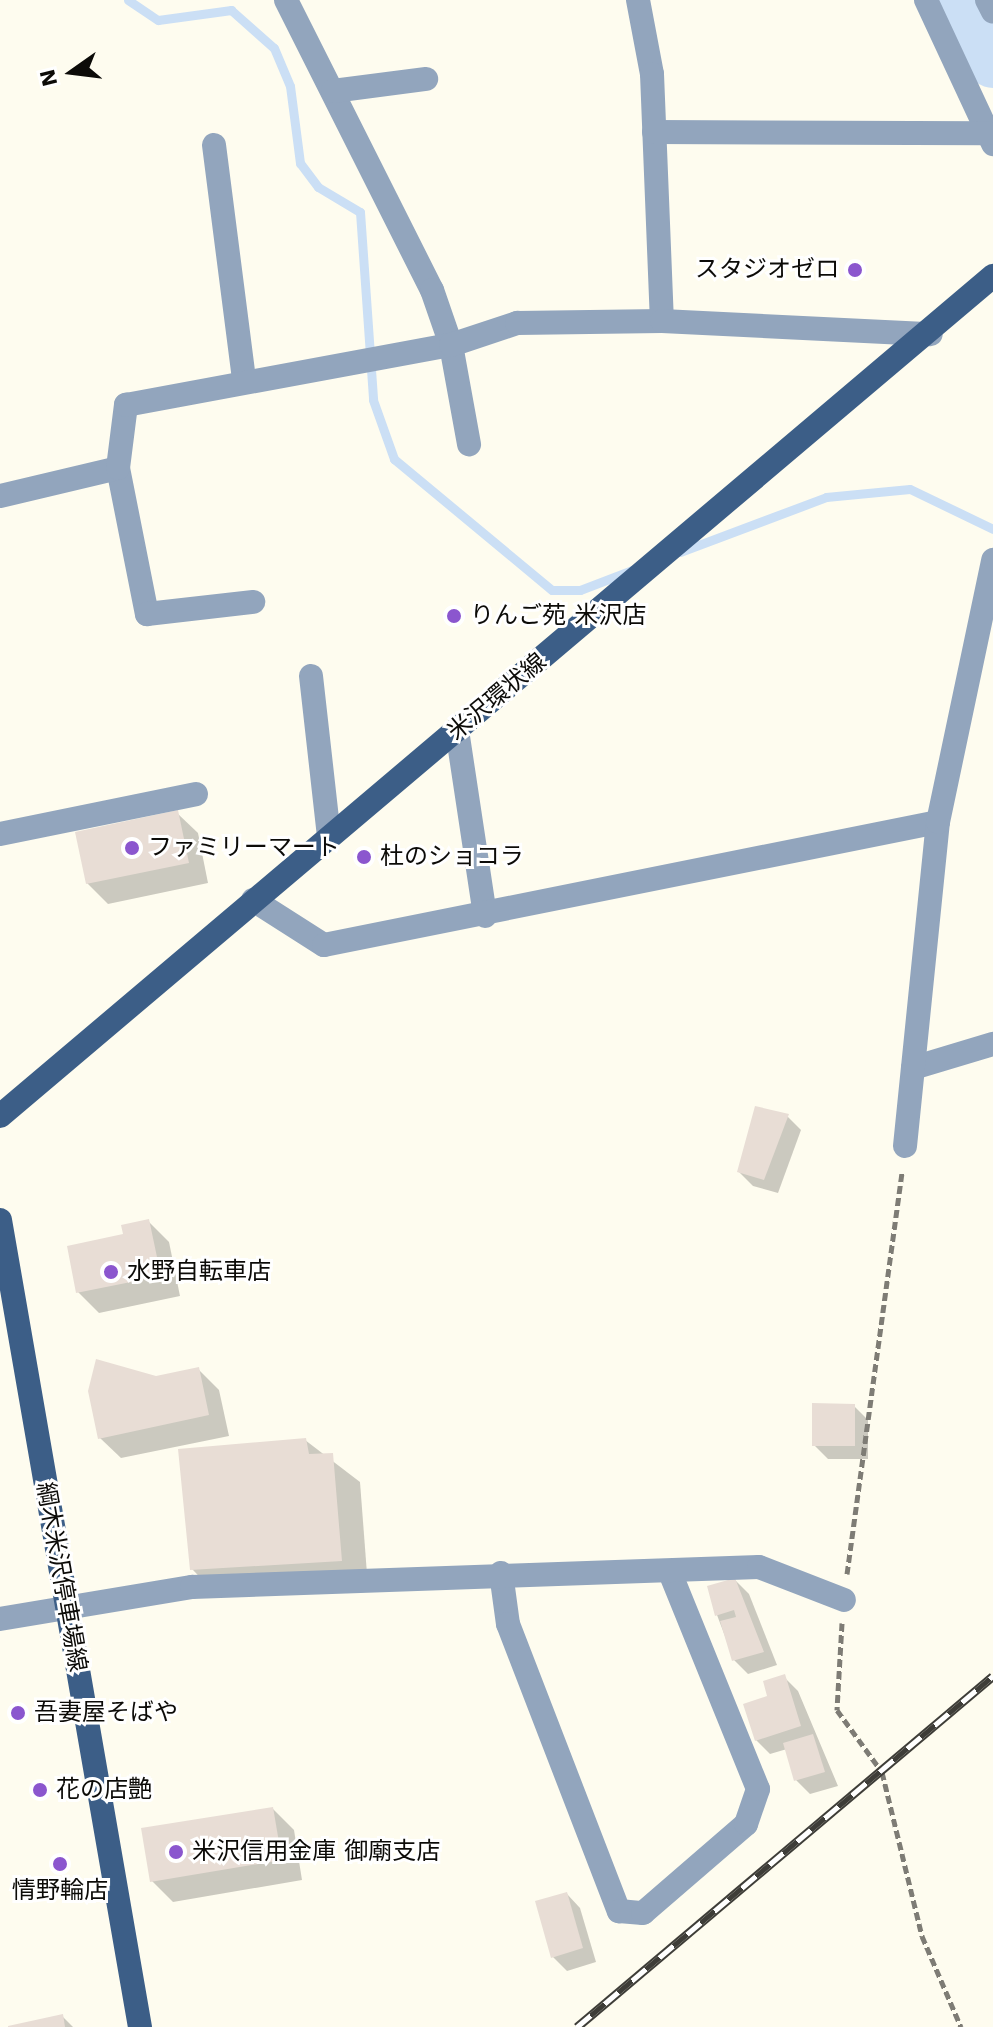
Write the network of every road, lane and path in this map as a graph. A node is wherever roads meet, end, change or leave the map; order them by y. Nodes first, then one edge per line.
1 (286, 0) edge
2 (638, 0) edge
3 (926, 0) edge
4 (987, 0) edge
5 (993, 12) edge
6 (426, 79) dead end
7 (333, 91) junction
8 (654, 132) junction
9 (990, 139) edge
10 (214, 145) dead end
11 (993, 276) edge
12 (662, 321) junction
13 (931, 334) junction
14 (451, 345) junction
15 (244, 380) junction
16 (469, 444) dead end
17 (118, 468) junction
18 (0, 496) edge
19 (993, 561) edge
20 (253, 602) dead end
21 (311, 676) dead end
22 (457, 730) junction
23 (196, 794) dead end
24 (938, 822) junction
25 (0, 834) edge
26 (329, 837) junction
27 (253, 900) junction
28 (485, 916) junction
29 (993, 1044) edge
30 (913, 1068) junction
31 (0, 1116) edge
32 (905, 1146) joint
33 (0, 1220) edge
34 (670, 1572) junction
35 (501, 1573) junction
36 (844, 1600) junction
37 (66, 1608) junction
38 (0, 1619) edge
39 (140, 2027) edge
40 (961, 2027) edge

1 - 7 street
2 - 8 street
3 - 9 street
4 - 5 street
6 - 7 street
7 - 14 street
8 - 9 street
8 - 12 street
10 - 15 street
11 - 13 main road, 米沢環状線
12 - 13 street
12 - 14 street
13 - 22 main road, 米沢環状線
14 - 15 street
14 - 16 street
15 - 17 street
17 - 18 street
17 - 20 street
19 - 24 street
21 - 26 street
22 - 26 main road, 米沢環状線
22 - 28 street
23 - 25 street
24 - 28 street
24 - 30 street
26 - 27 main road, 米沢環状線
27 - 28 street
27 - 31 main road, 米沢環状線
29 - 30 street
30 - 32 street
32 - 36 path
33 - 37 main road, 綱木米沢停車場線
34 - 35 street
34 - 35 street
34 - 36 street
35 - 37 street
36 - 40 path
37 - 38 street
37 - 39 main road, 綱木米沢停車場線

